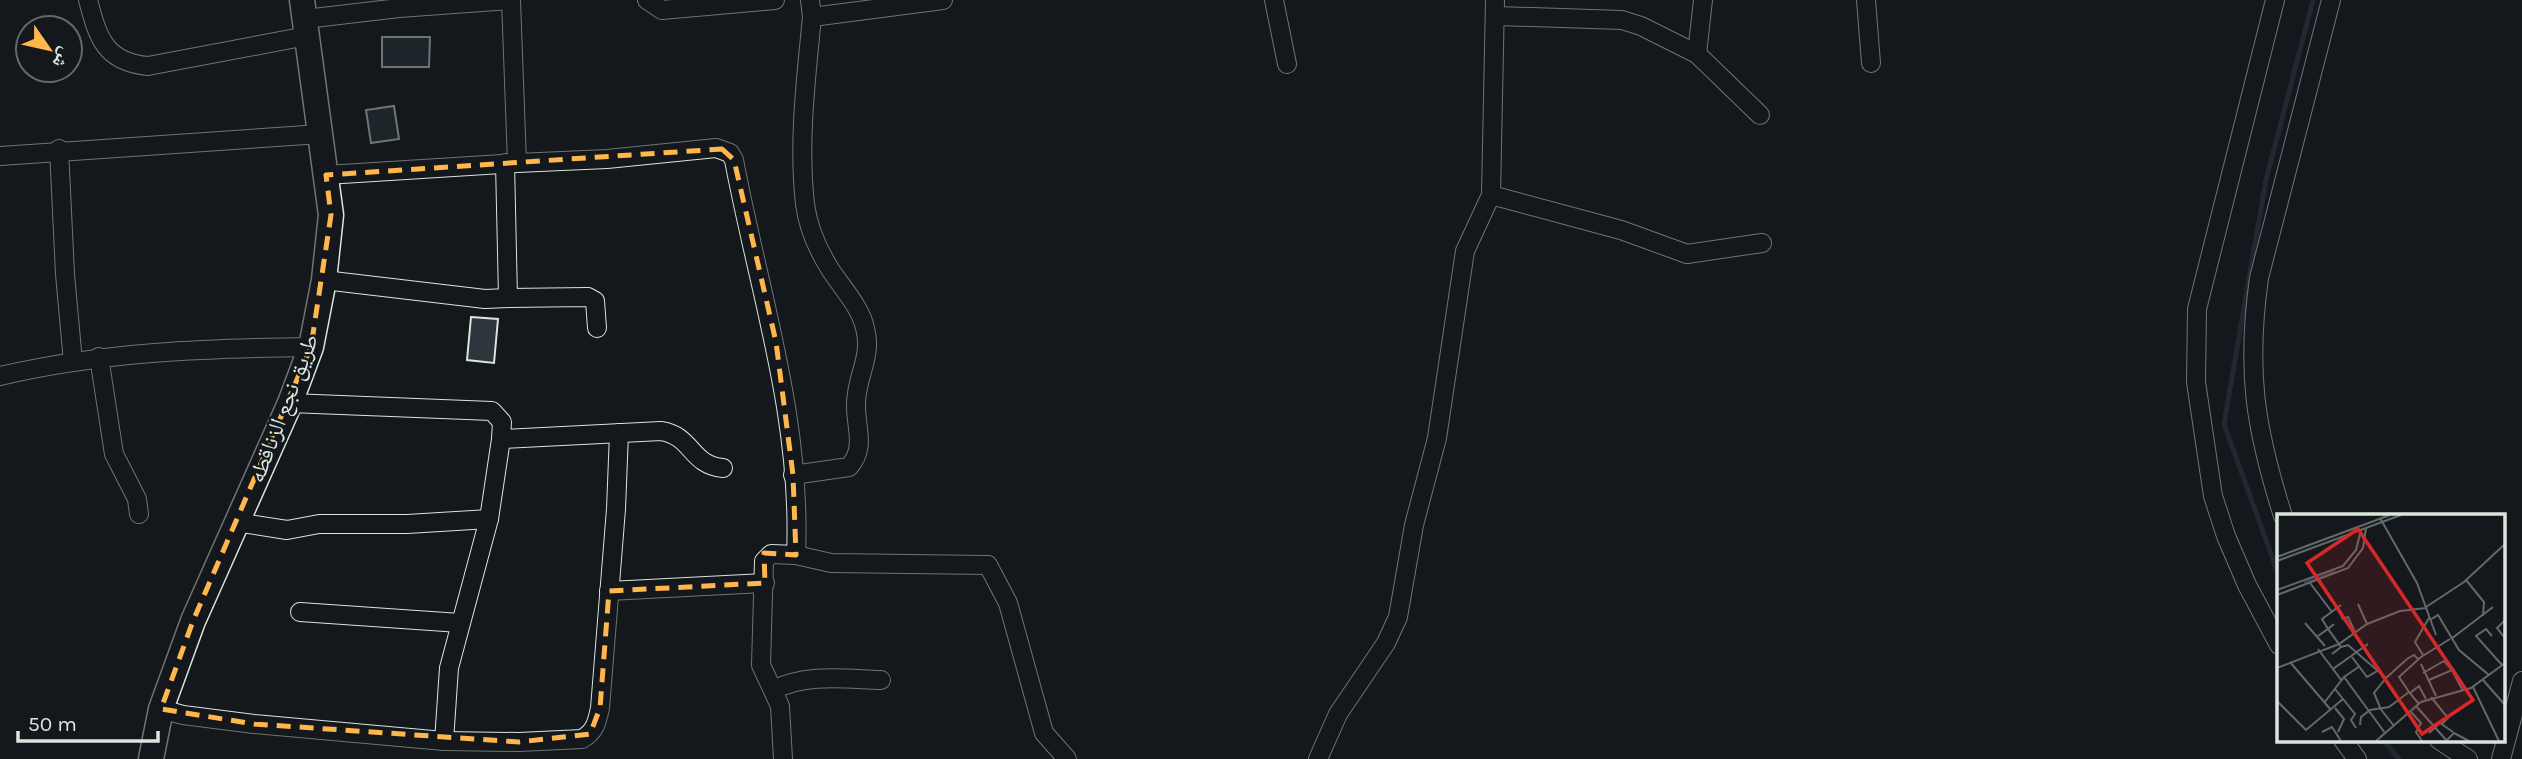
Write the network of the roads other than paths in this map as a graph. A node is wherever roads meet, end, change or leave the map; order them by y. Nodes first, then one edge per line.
1 (88, 0) edge
2 (511, 0) edge
3 (647, 0) edge
4 (775, 0) edge
5 (943, 0) edge
6 (1274, 0) edge
7 (1703, 0) edge
8 (1857, 0) edge
9 (1866, 0) edge
10 (2275, 0) edge
11 (2331, 0) edge
12 (1496, 8) edge
13 (811, 9) edge
14 (304, 18) edge
15 (1697, 54) junction
16 (1871, 63) dead end
17 (1287, 64) dead end
18 (1760, 116) dead end
19 (321, 134) junction
20 (60, 149) junction
21 (0, 156) edge
22 (511, 163) junction
23 (326, 174) junction
24 (1491, 195) junction
25 (1762, 243) dead end
26 (324, 280) junction
27 (508, 298) junction
28 (597, 328) dead end
29 (311, 347) junction
30 (99, 357) junction
31 (73, 362) junction
32 (0, 376) edge
33 (290, 403) junction
34 (619, 433) junction
35 (501, 439) junction
36 (723, 468) dead end
37 (793, 475) junction
38 (139, 514) dead end
39 (2282, 514) edge
40 (489, 519) junction
41 (236, 522) junction
42 (796, 555) junction
43 (765, 583) junction
44 (609, 591) junction
45 (300, 612) dead end
46 (460, 623) junction
47 (2277, 641) edge
48 (881, 680) dead end
49 (2522, 681) edge
50 (773, 690) junction
51 (161, 709) junction
52 (444, 741) junction
53 (2344, 742) edge
54 (2442, 742) edge
55 (151, 759) edge
56 (783, 759) edge
57 (1068, 759) edge
58 (1318, 759) edge
59 (2357, 759) edge
60 (2468, 759) edge
61 (2501, 759) edge

1 - 14 street
2 - 14 street
2 - 22 street
3 - 4 street
5 - 13 street
6 - 17 street
7 - 15 street
8 - 9 street
9 - 16 street
10 - 47 street
11 - 39 street
12 - 15 street
12 - 24 street
13 - 37 street
14 - 19 street, طريق نجع الزناقطه
15 - 18 street
19 - 20 street
19 - 23 street, طريق نجع الزناقطه
20 - 21 street
20 - 31 street
22 - 23 street
22 - 27 street
22 - 37 street
23 - 26 street, طريق نجع الزناقطه
24 - 25 street
24 - 58 street
26 - 27 street
26 - 29 street, طريق نجع الزناقطه
27 - 28 street
29 - 30 street
29 - 33 street, طريق نجع الزناقطه
30 - 31 street
30 - 38 street
31 - 32 street
33 - 35 street
33 - 41 street, طريق نجع الزناقطه
34 - 35 street
34 - 36 street
34 - 44 street
35 - 40 street
37 - 42 street
40 - 41 street
40 - 46 street
41 - 51 street, طريق نجع الزناقطه
42 - 43 street
42 - 57 street
43 - 44 street
43 - 50 street
44 - 52 street
45 - 46 street
46 - 52 street
48 - 50 street
49 - 61 street
50 - 56 street
51 - 52 street
51 - 55 street, طريق نجع الزناقطه
53 - 59 street
54 - 60 street

